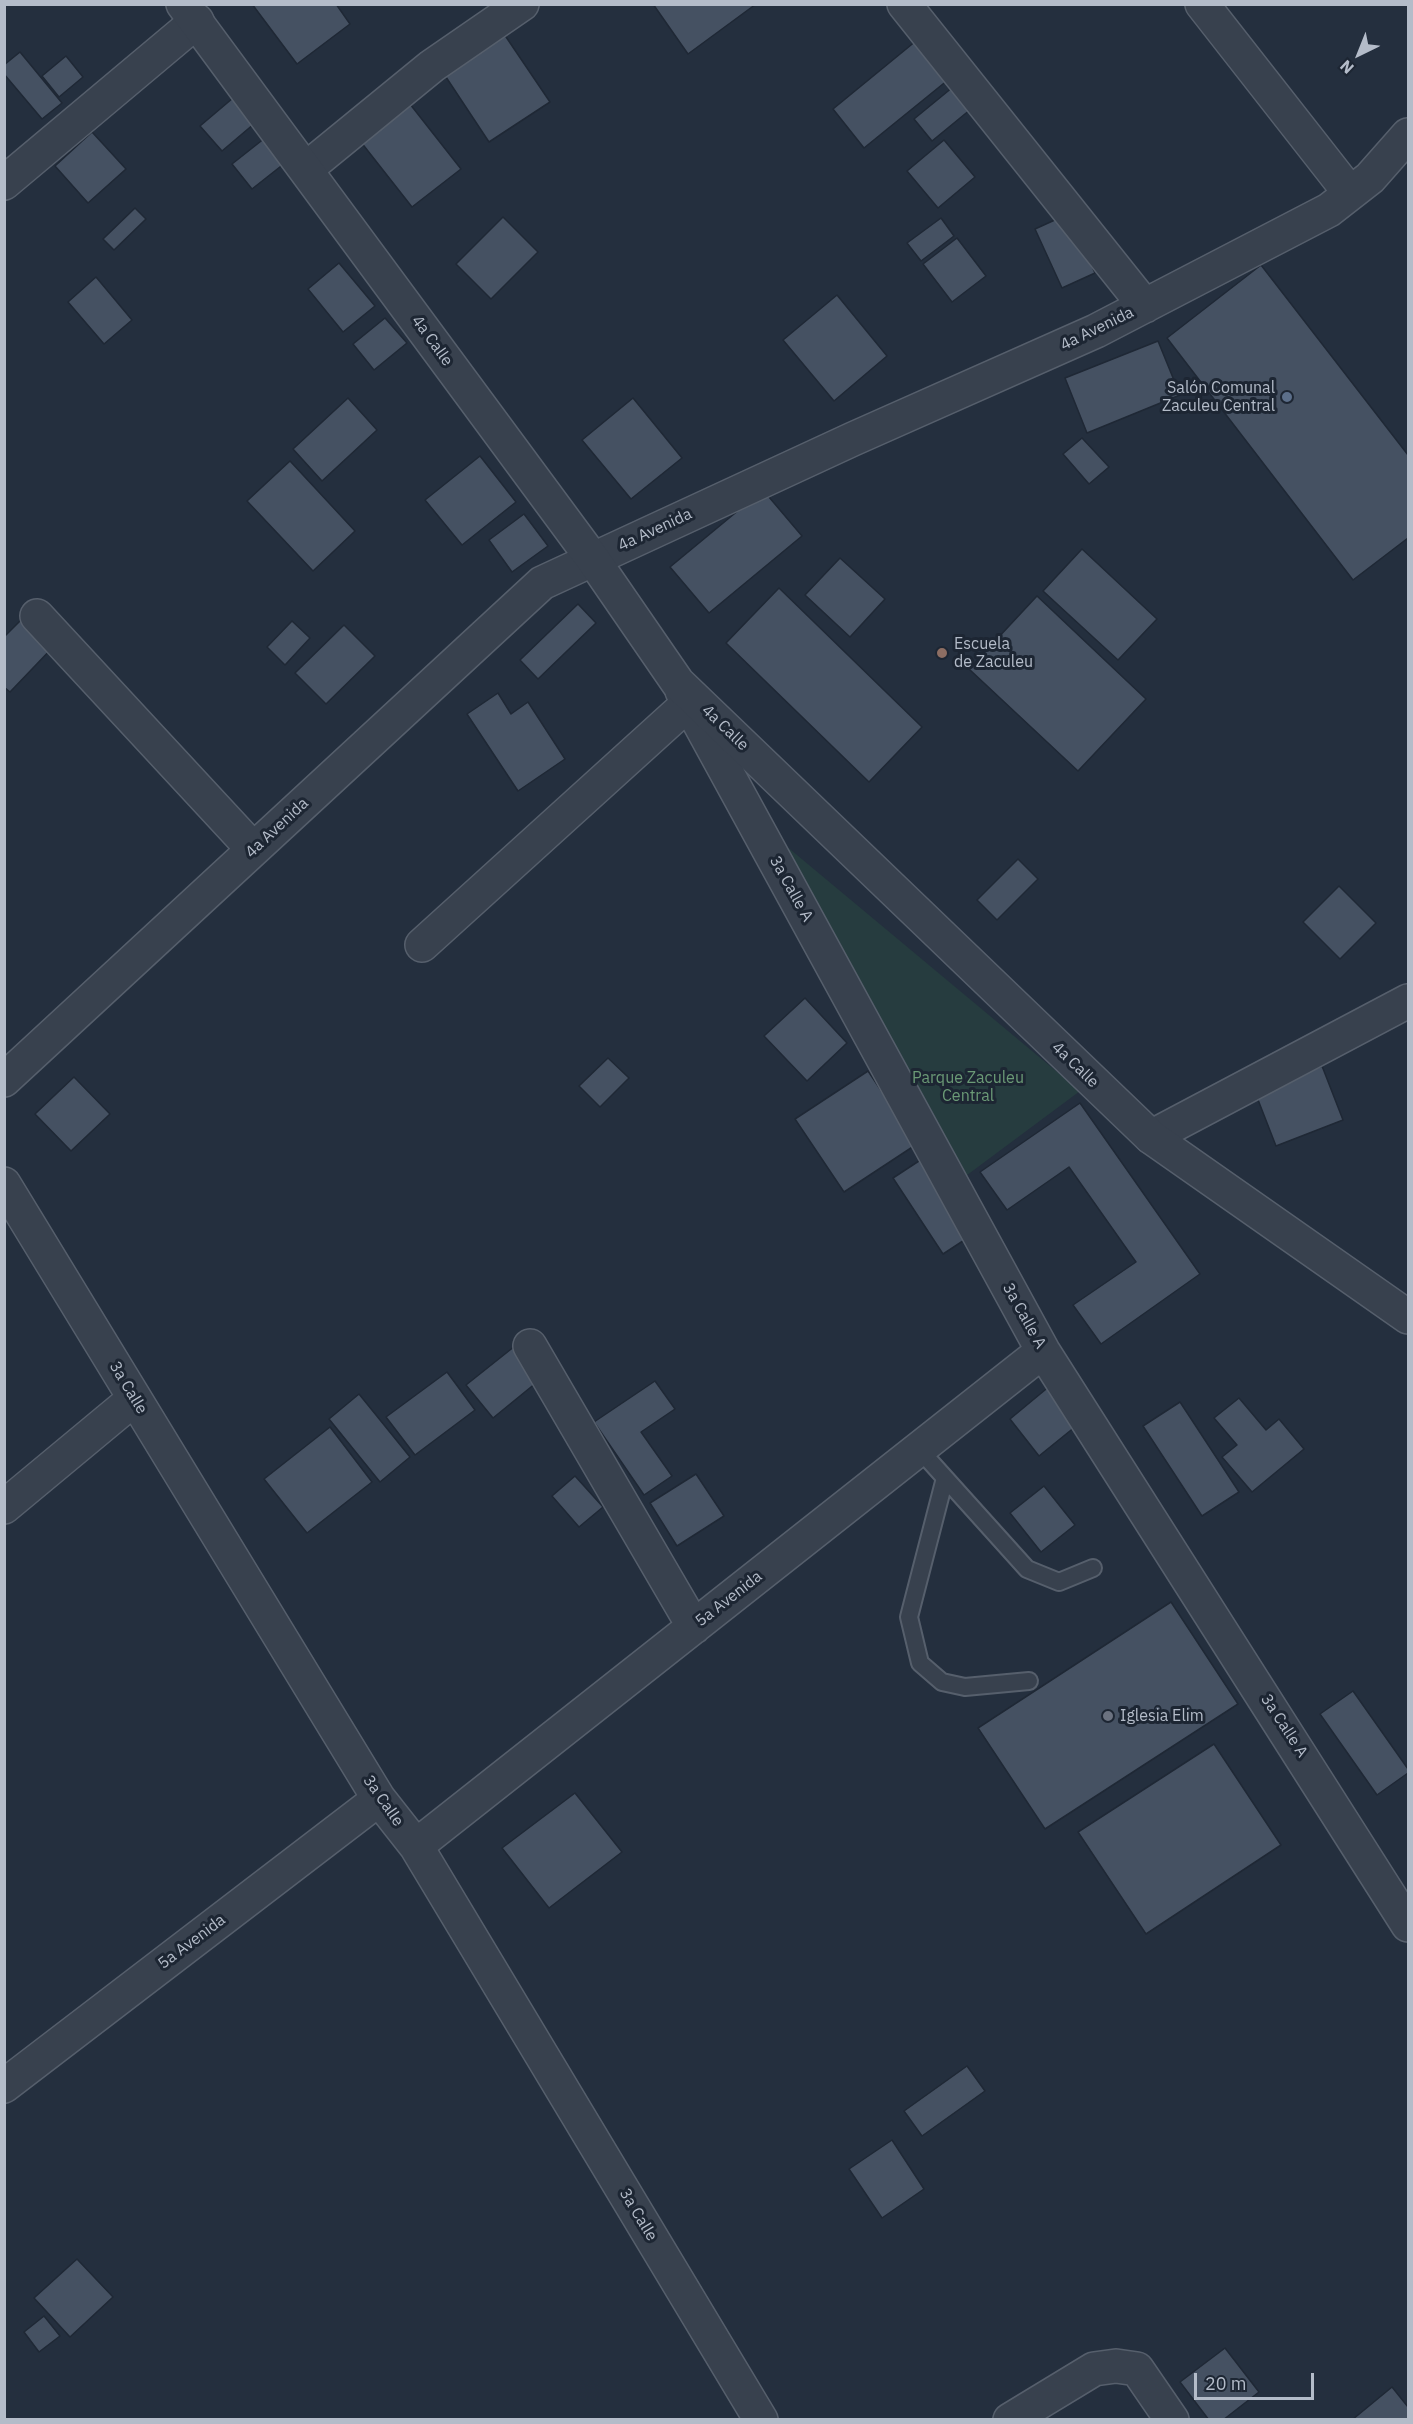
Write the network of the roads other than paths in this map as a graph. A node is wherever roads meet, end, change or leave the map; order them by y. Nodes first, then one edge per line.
1 (522, 4) edge
2 (904, 4) edge
3 (1202, 4) edge
4 (190, 13) edge
5 (1408, 135) edge
6 (306, 169) junction
7 (4, 183) edge
8 (1350, 194) junction
9 (1145, 306) junction
10 (592, 558) junction
11 (37, 616) dead end
12 (683, 693) junction
13 (254, 849) junction
14 (422, 945) dead end
15 (1408, 1002) edge
16 (4, 1080) edge
17 (1151, 1137) junction
18 (4, 1184) edge
19 (1408, 1317) edge
20 (530, 1346) dead end
21 (1043, 1351) junction
22 (134, 1399) junction
23 (919, 1449) junction
24 (945, 1478) junction
25 (4, 1507) edge
26 (1093, 1568) dead end
27 (694, 1627) junction
28 (1029, 1681) dead end
29 (379, 1799) junction
30 (416, 1846) junction
31 (1408, 1925) edge
32 (4, 2086) edge
33 (761, 2420) edge
34 (1010, 2420) edge
35 (1172, 2420) edge

1 - 6 street
2 - 9 street
3 - 8 street
4 - 6 street, 4a Calle
4 - 7 street
5 - 8 street, 4a Avenida
6 - 10 street, 4a Calle
8 - 9 street, 4a Avenida
9 - 10 street, 4a Avenida
10 - 12 street, 4a Calle
10 - 13 street, 4a Avenida
11 - 13 street
12 - 14 street
12 - 17 street, 4a Calle
12 - 21 street, 3a Calle A
13 - 16 street, 4a Avenida
15 - 17 street
17 - 19 street, 4a Calle
18 - 22 street, 3a Calle
20 - 27 street
21 - 23 street, 5a Avenida
21 - 31 street, 3a Calle A
22 - 25 street
22 - 29 street, 3a Calle
23 - 24 lane
23 - 27 street, 5a Avenida
24 - 26 lane
24 - 28 lane
27 - 30 street, 5a Avenida
29 - 30 street, 3a Calle
29 - 32 street, 5a Avenida
30 - 33 street, 3a Calle
34 - 35 street

